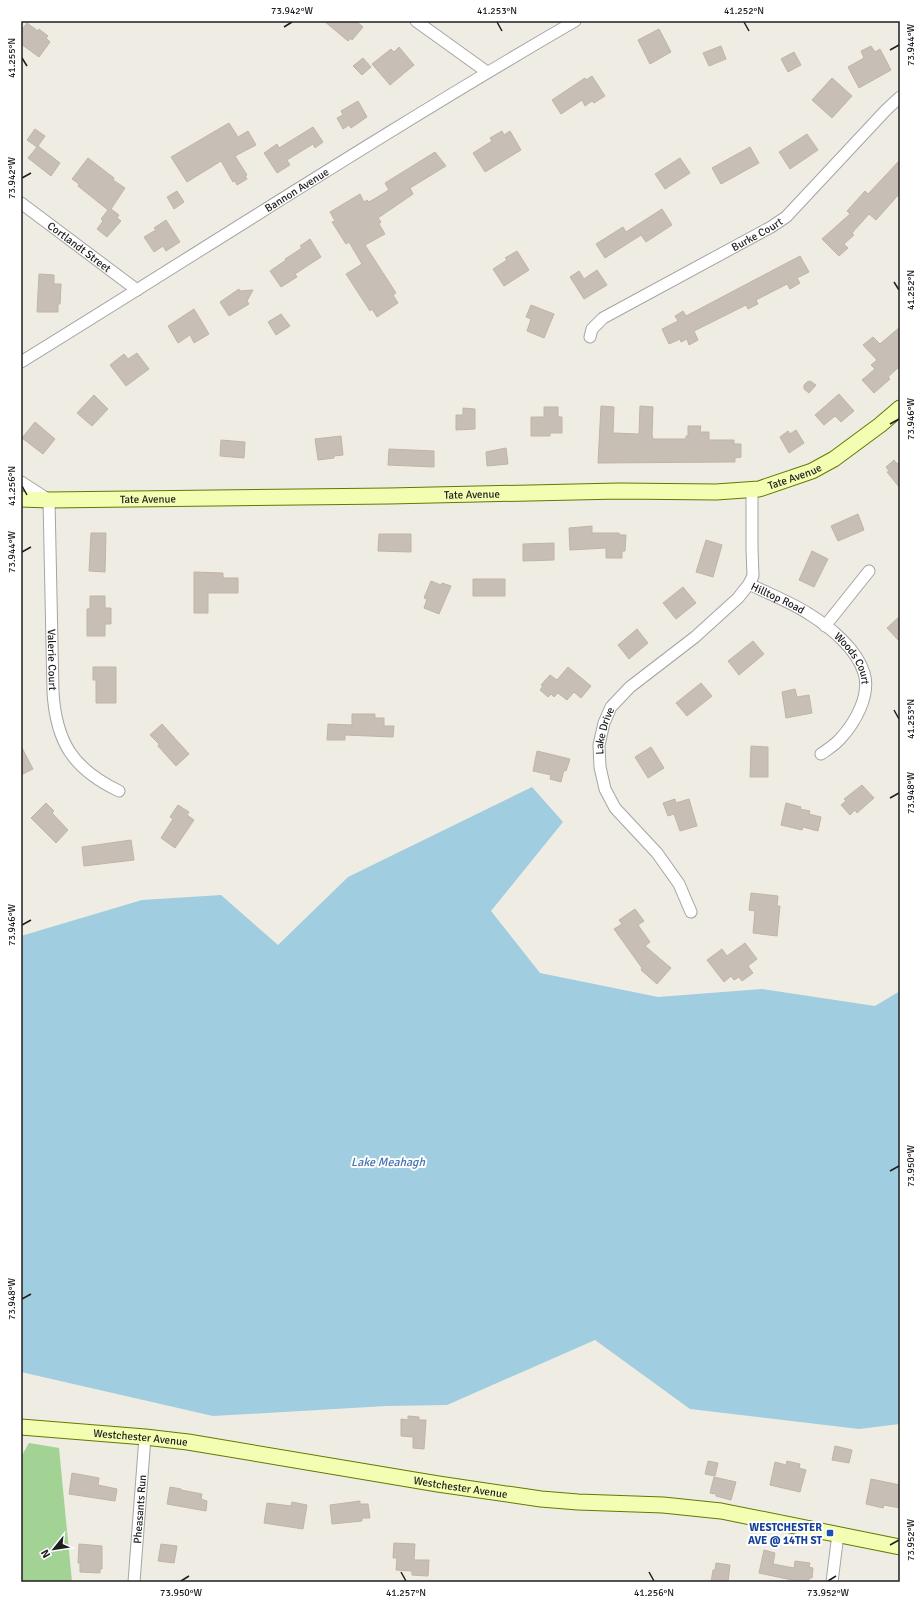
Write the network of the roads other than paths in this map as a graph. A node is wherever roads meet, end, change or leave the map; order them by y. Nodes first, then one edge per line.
1 (416, 21) edge
2 (575, 21) edge
3 (487, 72) junction
4 (900, 97) edge
5 (21, 203) edge
6 (137, 290) junction
7 (590, 337) dead end
8 (21, 362) edge
9 (900, 408) edge
10 (21, 482) edge
11 (752, 489) junction
12 (21, 499) edge
13 (49, 500) junction
14 (869, 571) dead end
15 (749, 584) junction
16 (825, 626) junction
17 (822, 754) dead end
18 (119, 792) dead end
19 (691, 912) dead end
20 (21, 1427) edge
21 (145, 1437) junction
22 (838, 1534) junction
23 (900, 1547) edge
24 (134, 1582) edge
25 (832, 1582) edge

1 - 3 street
2 - 3 street, Bannon Avenue
3 - 6 street, Bannon Avenue
4 - 7 street, Burke Court
5 - 6 street, Cortlandt Street
6 - 8 street, Bannon Avenue
9 - 11 street, Tate Avenue
10 - 13 street
11 - 13 street, Tate Avenue
11 - 15 street, Hilltop Road
12 - 13 street, Tate Avenue
13 - 18 street, Valerie Court
14 - 16 street, Woods Court
15 - 16 street, Hilltop Road
15 - 19 street, Lake Drive
16 - 17 street, Woods Court
20 - 21 street, Westchester Avenue
21 - 22 street, Westchester Avenue
21 - 24 street, Pheasants Run
22 - 23 street, Westchester Avenue
22 - 25 street

